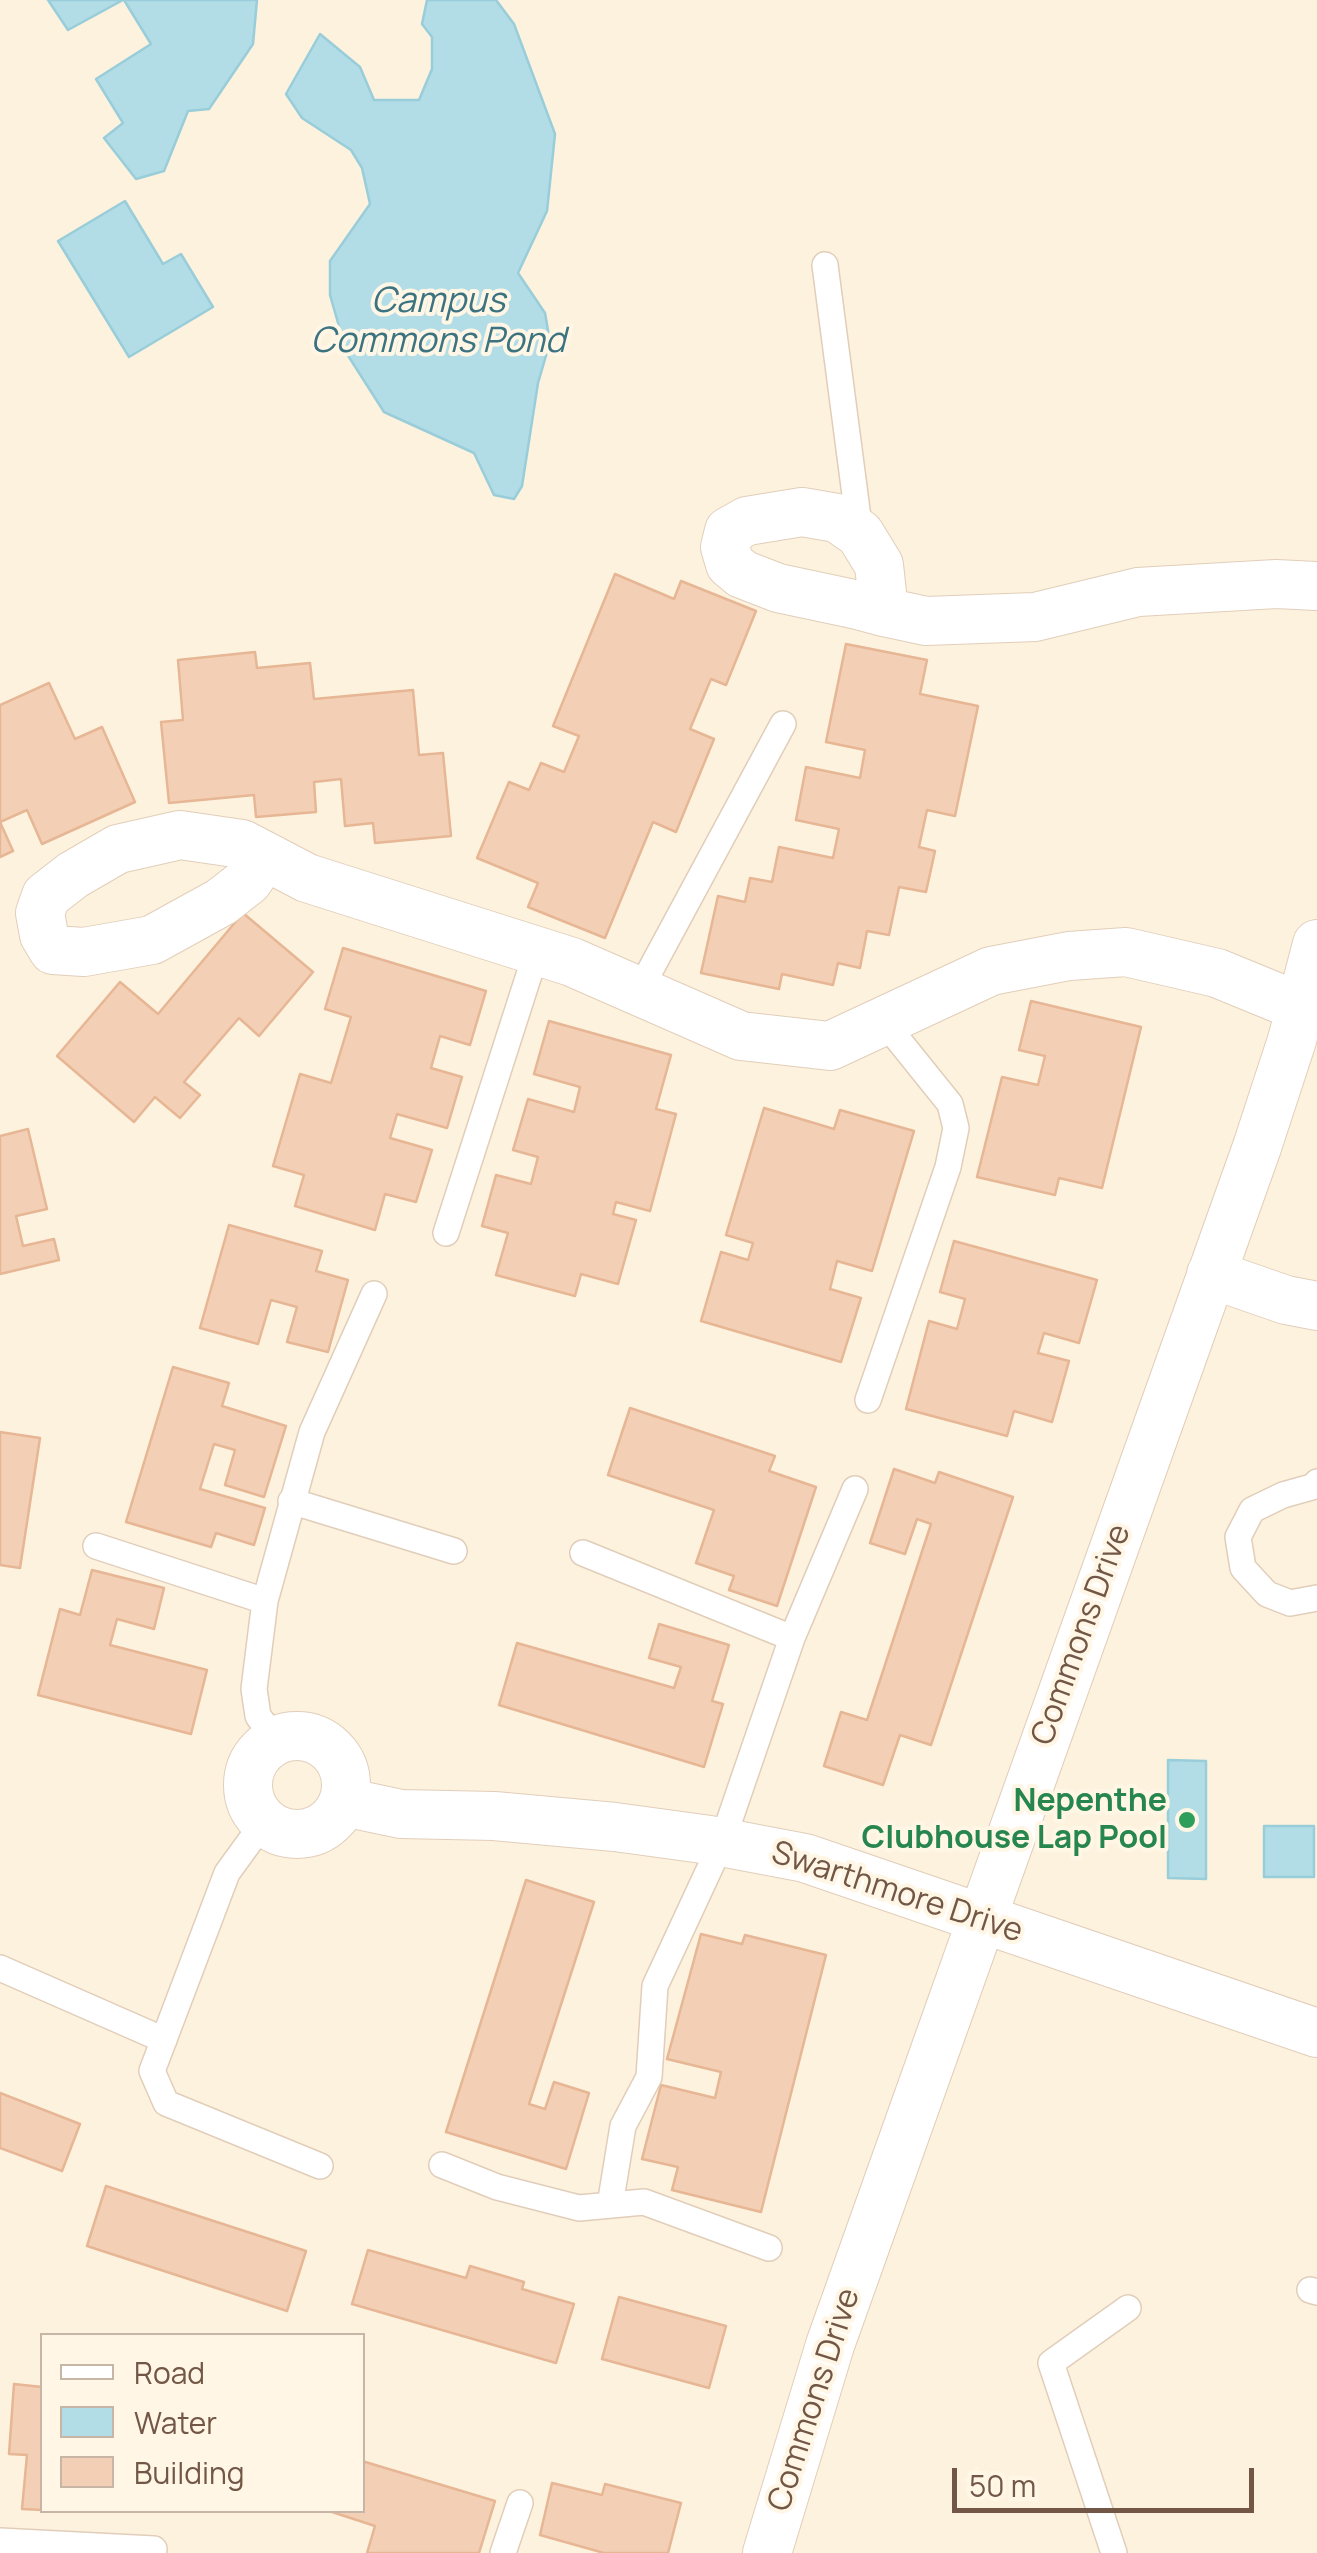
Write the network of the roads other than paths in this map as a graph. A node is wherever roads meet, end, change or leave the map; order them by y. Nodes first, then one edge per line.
1 (825, 265) dead end
2 (860, 534) junction
3 (1317, 586) edge
4 (884, 612) junction
5 (782, 724) dead end
6 (265, 856) dead end
7 (1317, 944) edge
8 (536, 950) junction
9 (639, 991) junction
10 (1300, 1007) junction
11 (884, 1022) junction
12 (446, 1233) dead end
13 (1211, 1274) junction
14 (374, 1294) dead end
15 (1317, 1306) edge
16 (868, 1400) dead end
17 (1317, 1482) edge
18 (855, 1490) dead end
19 (291, 1501) junction
20 (96, 1546) dead end
21 (454, 1551) dead end
22 (582, 1553) dead end
23 (1317, 1598) edge
24 (265, 1601) junction
25 (792, 1638) junction
26 (276, 1740) junction
27 (344, 1802) junction
28 (264, 1822) junction
29 (722, 1842) junction
30 (982, 1918) junction
31 (0, 1968) edge
32 (1317, 2034) edge
33 (164, 2040) junction
34 (442, 2164) dead end
35 (320, 2166) dead end
36 (610, 2205) junction
37 (769, 2248) dead end
38 (1128, 2308) dead end
39 (520, 2503) dead end
40 (0, 2541) edge
41 (154, 2549) dead end
42 (503, 2553) edge
43 (767, 2553) edge
44 (1114, 2553) edge

1 - 2 lane
2 - 4 street
2 - 4 street
3 - 4 street
5 - 9 lane
6 - 8 street
7 - 10 street, Commons Drive
8 - 9 street
8 - 12 lane
9 - 11 street
10 - 11 street
10 - 13 street, Commons Drive
11 - 16 lane
13 - 15 street
13 - 30 street, Commons Drive
14 - 19 lane
17 - 23 lane
18 - 25 lane
19 - 21 lane
19 - 24 lane
20 - 24 lane
22 - 25 lane
24 - 26 lane
25 - 29 lane
26 - 27 street
26 - 28 street
27 - 28 street
27 - 29 street, Swarthmore Drive
28 - 33 lane
29 - 30 street, Swarthmore Drive
29 - 36 lane
30 - 32 street, Swarthmore Drive
30 - 43 street, Commons Drive
31 - 33 lane
33 - 35 lane
34 - 36 lane
36 - 37 lane
38 - 44 lane
39 - 42 lane
40 - 41 lane

